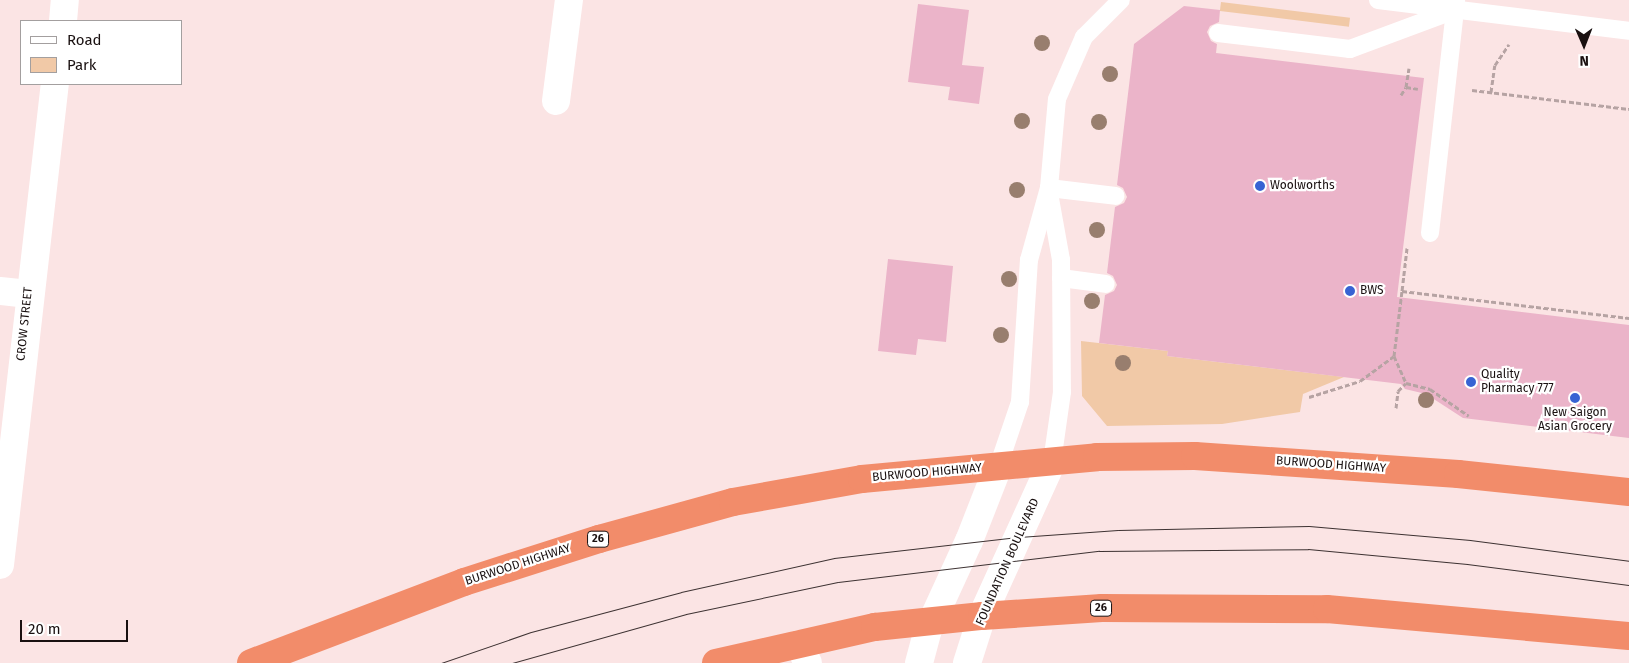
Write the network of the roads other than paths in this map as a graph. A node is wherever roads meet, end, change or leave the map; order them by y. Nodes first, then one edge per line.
1 (65, 0) edge
2 (569, 0) edge
3 (1121, 0) edge
4 (1378, 0) edge
5 (1456, 5) edge
6 (63, 20) edge
7 (1629, 31) edge
8 (1218, 33) dead end
9 (55, 85) edge
10 (556, 101) dead end
11 (1049, 188) junction
12 (1116, 196) dead end
13 (1430, 233) dead end
14 (1061, 278) junction
15 (1106, 284) dead end
16 (0, 290) edge
17 (28, 294) junction
18 (1052, 462) junction
19 (998, 467) junction
20 (1629, 492) edge
21 (0, 565) edge
22 (982, 616) junction
23 (933, 621) junction
24 (1629, 636) edge
25 (803, 654) edge
26 (251, 663) edge
27 (716, 663) edge
28 (919, 663) edge
29 (967, 663) edge

1 - 6 street
2 - 10 street
3 - 11 lane
4 - 5 lane
5 - 7 lane
5 - 8 lane
5 - 13 lane
9 - 17 street, CROW STREET
11 - 12 lane
11 - 14 lane
11 - 19 lane
14 - 15 lane
14 - 18 lane
16 - 17 street
17 - 21 street, CROW STREET
18 - 19 highway, BURWOOD HIGHWAY / 26
18 - 20 highway, BURWOOD HIGHWAY / 26
18 - 22 street, FOUNDATION BOULEVARD
19 - 23 street
19 - 26 highway, BURWOOD HIGHWAY / 26
22 - 23 highway, 26
22 - 24 highway, 26
22 - 29 street, FOUNDATION BOULEVARD
23 - 25 highway, 26
23 - 28 street
25 - 27 highway, 26

